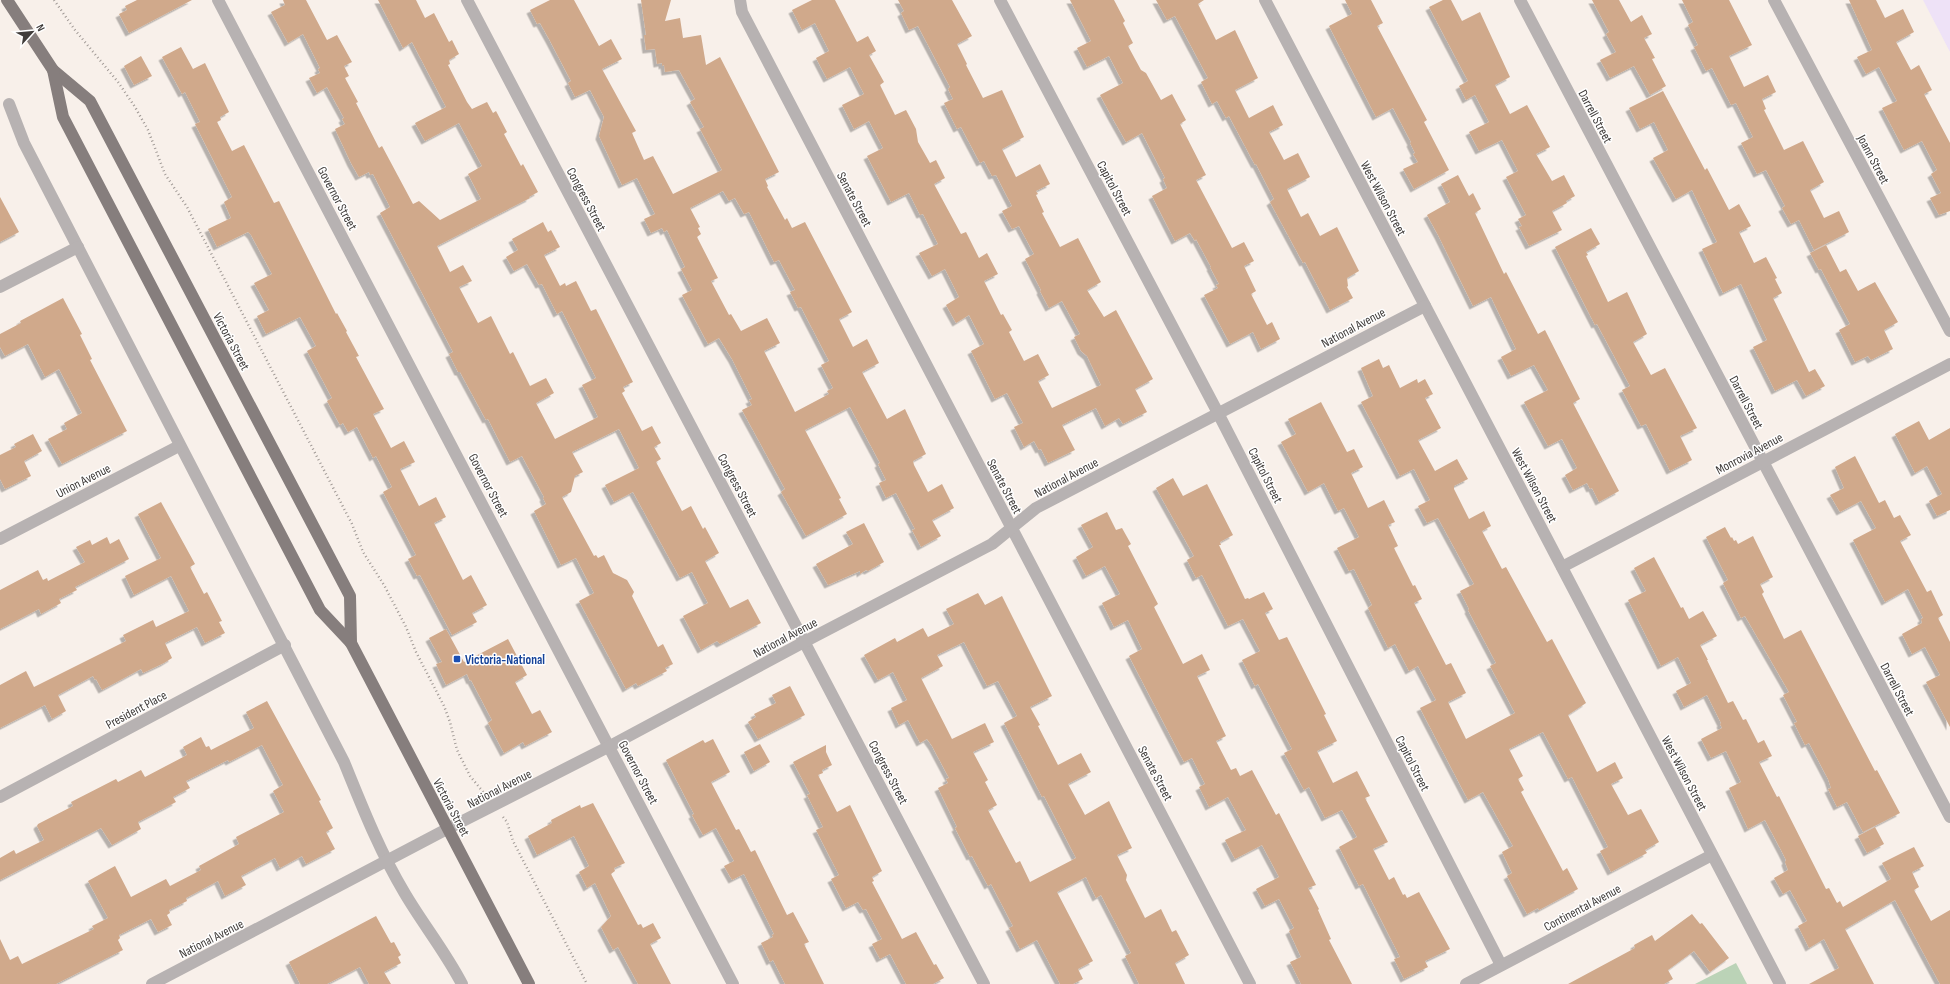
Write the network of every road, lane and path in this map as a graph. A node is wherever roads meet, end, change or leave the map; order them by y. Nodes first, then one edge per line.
1 (7, 0) edge
2 (54, 0) edge
3 (218, 0) edge
4 (467, 0) edge
5 (740, 0) edge
6 (1000, 0) edge
7 (1265, 0) edge
8 (1520, 0) edge
9 (1774, 0) edge
10 (53, 70) junction
11 (9, 104) dead end
12 (78, 248) junction
13 (0, 287) edge
14 (1425, 306) junction
15 (1950, 331) edge
16 (1950, 364) edge
17 (1218, 413) junction
18 (179, 446) junction
19 (1762, 462) junction
20 (1012, 528) junction
21 (0, 539) edge
22 (1562, 567) junction
23 (804, 642) junction
24 (351, 643) junction
25 (285, 645) junction
26 (610, 746) junction
27 (0, 797) edge
28 (495, 806) junction
29 (1950, 817) edge
30 (447, 829) junction
31 (1712, 855) junction
32 (388, 862) junction
33 (1501, 965) junction
34 (152, 984) edge
35 (462, 984) edge
36 (529, 984) edge
37 (587, 984) edge
38 (734, 984) edge
39 (984, 984) edge
40 (1250, 984) edge
41 (1466, 984) edge
42 (1780, 984) edge

1 - 10 main road, Victoria Street
2 - 28 path
3 - 26 street, Governor Street
4 - 23 street, Congress Street
5 - 20 street, Senate Street
6 - 17 street, Capitol Street
7 - 14 street, West Wilson Street
8 - 19 street, Darrell Street
9 - 15 street, Joann Street
10 - 24 main road, Victoria Street
10 - 24 main road, Victoria Street
11 - 12 street
12 - 13 street
12 - 18 street
14 - 17 street, National Avenue
14 - 22 street, West Wilson Street
16 - 19 street, Monrovia Avenue
17 - 20 street, National Avenue
17 - 33 street, Capitol Street
18 - 21 street, Union Avenue
18 - 25 street
19 - 22 street, Monrovia Avenue
19 - 29 street, Darrell Street
20 - 23 street, National Avenue
20 - 40 street, Senate Street
22 - 31 street, West Wilson Street
23 - 26 street, National Avenue
23 - 39 street, Congress Street
24 - 30 main road, Victoria Street
25 - 27 street, President Place
25 - 32 street
26 - 28 street, National Avenue
26 - 38 street, Governor Street
28 - 30 street, National Avenue
28 - 37 path
30 - 32 street, National Avenue
30 - 36 main road, Victoria Street
31 - 33 street, Continental Avenue
31 - 42 street, West Wilson Street
32 - 34 street, National Avenue
32 - 35 street
33 - 41 street, Continental Avenue

